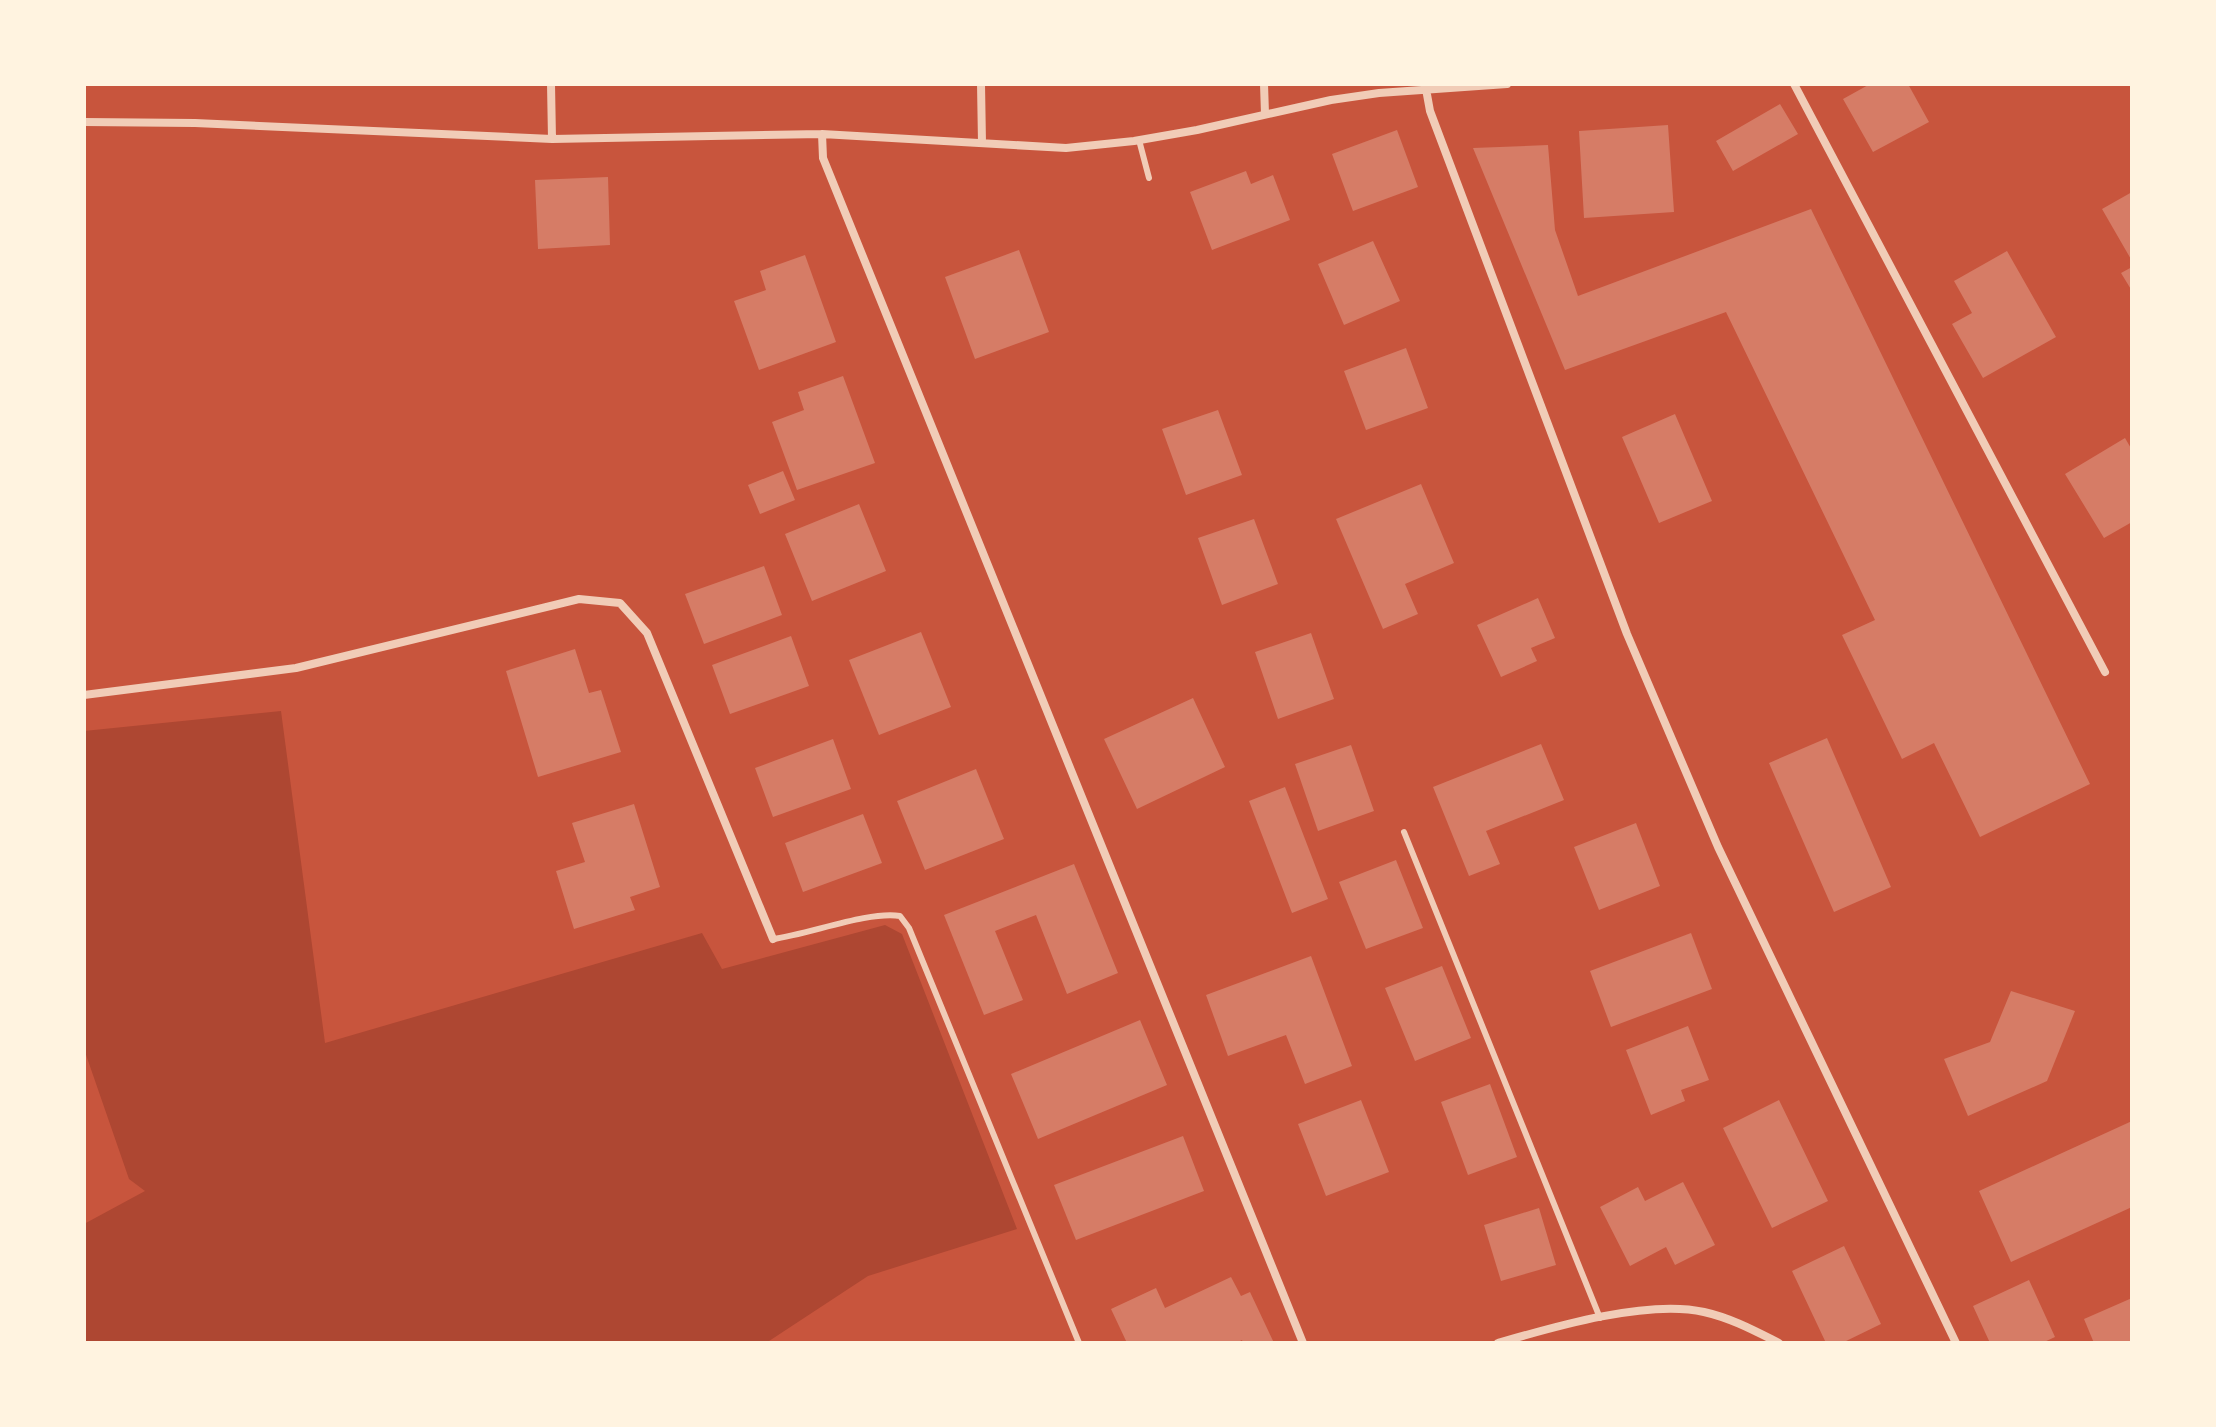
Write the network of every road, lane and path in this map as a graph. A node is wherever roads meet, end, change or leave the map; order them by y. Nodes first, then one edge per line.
1 (551, 84) edge
2 (981, 84) edge
3 (1264, 84) edge
4 (1507, 84) edge
5 (1794, 84) edge
6 (1426, 89) junction
7 (1265, 114) junction
8 (84, 122) edge
9 (822, 134) junction
10 (552, 139) junction
11 (1139, 140) junction
12 (982, 143) junction
13 (1149, 178) dead end
14 (2105, 672) dead end
15 (84, 695) edge
16 (1404, 832) dead end
17 (773, 939) joint
18 (1600, 1318) junction
19 (1079, 1343) edge
20 (1303, 1343) edge
21 (1498, 1343) edge
22 (1779, 1343) edge
23 (1956, 1343) edge

1 - 10 street
2 - 12 street
3 - 7 street
4 - 6 street
5 - 14 street
6 - 7 street
6 - 23 street
7 - 11 street
8 - 10 street
9 - 10 street
9 - 12 street
9 - 20 street
11 - 12 street
11 - 13 lane
15 - 17 street
16 - 18 lane
17 - 19 lane
18 - 21 street
18 - 22 street

